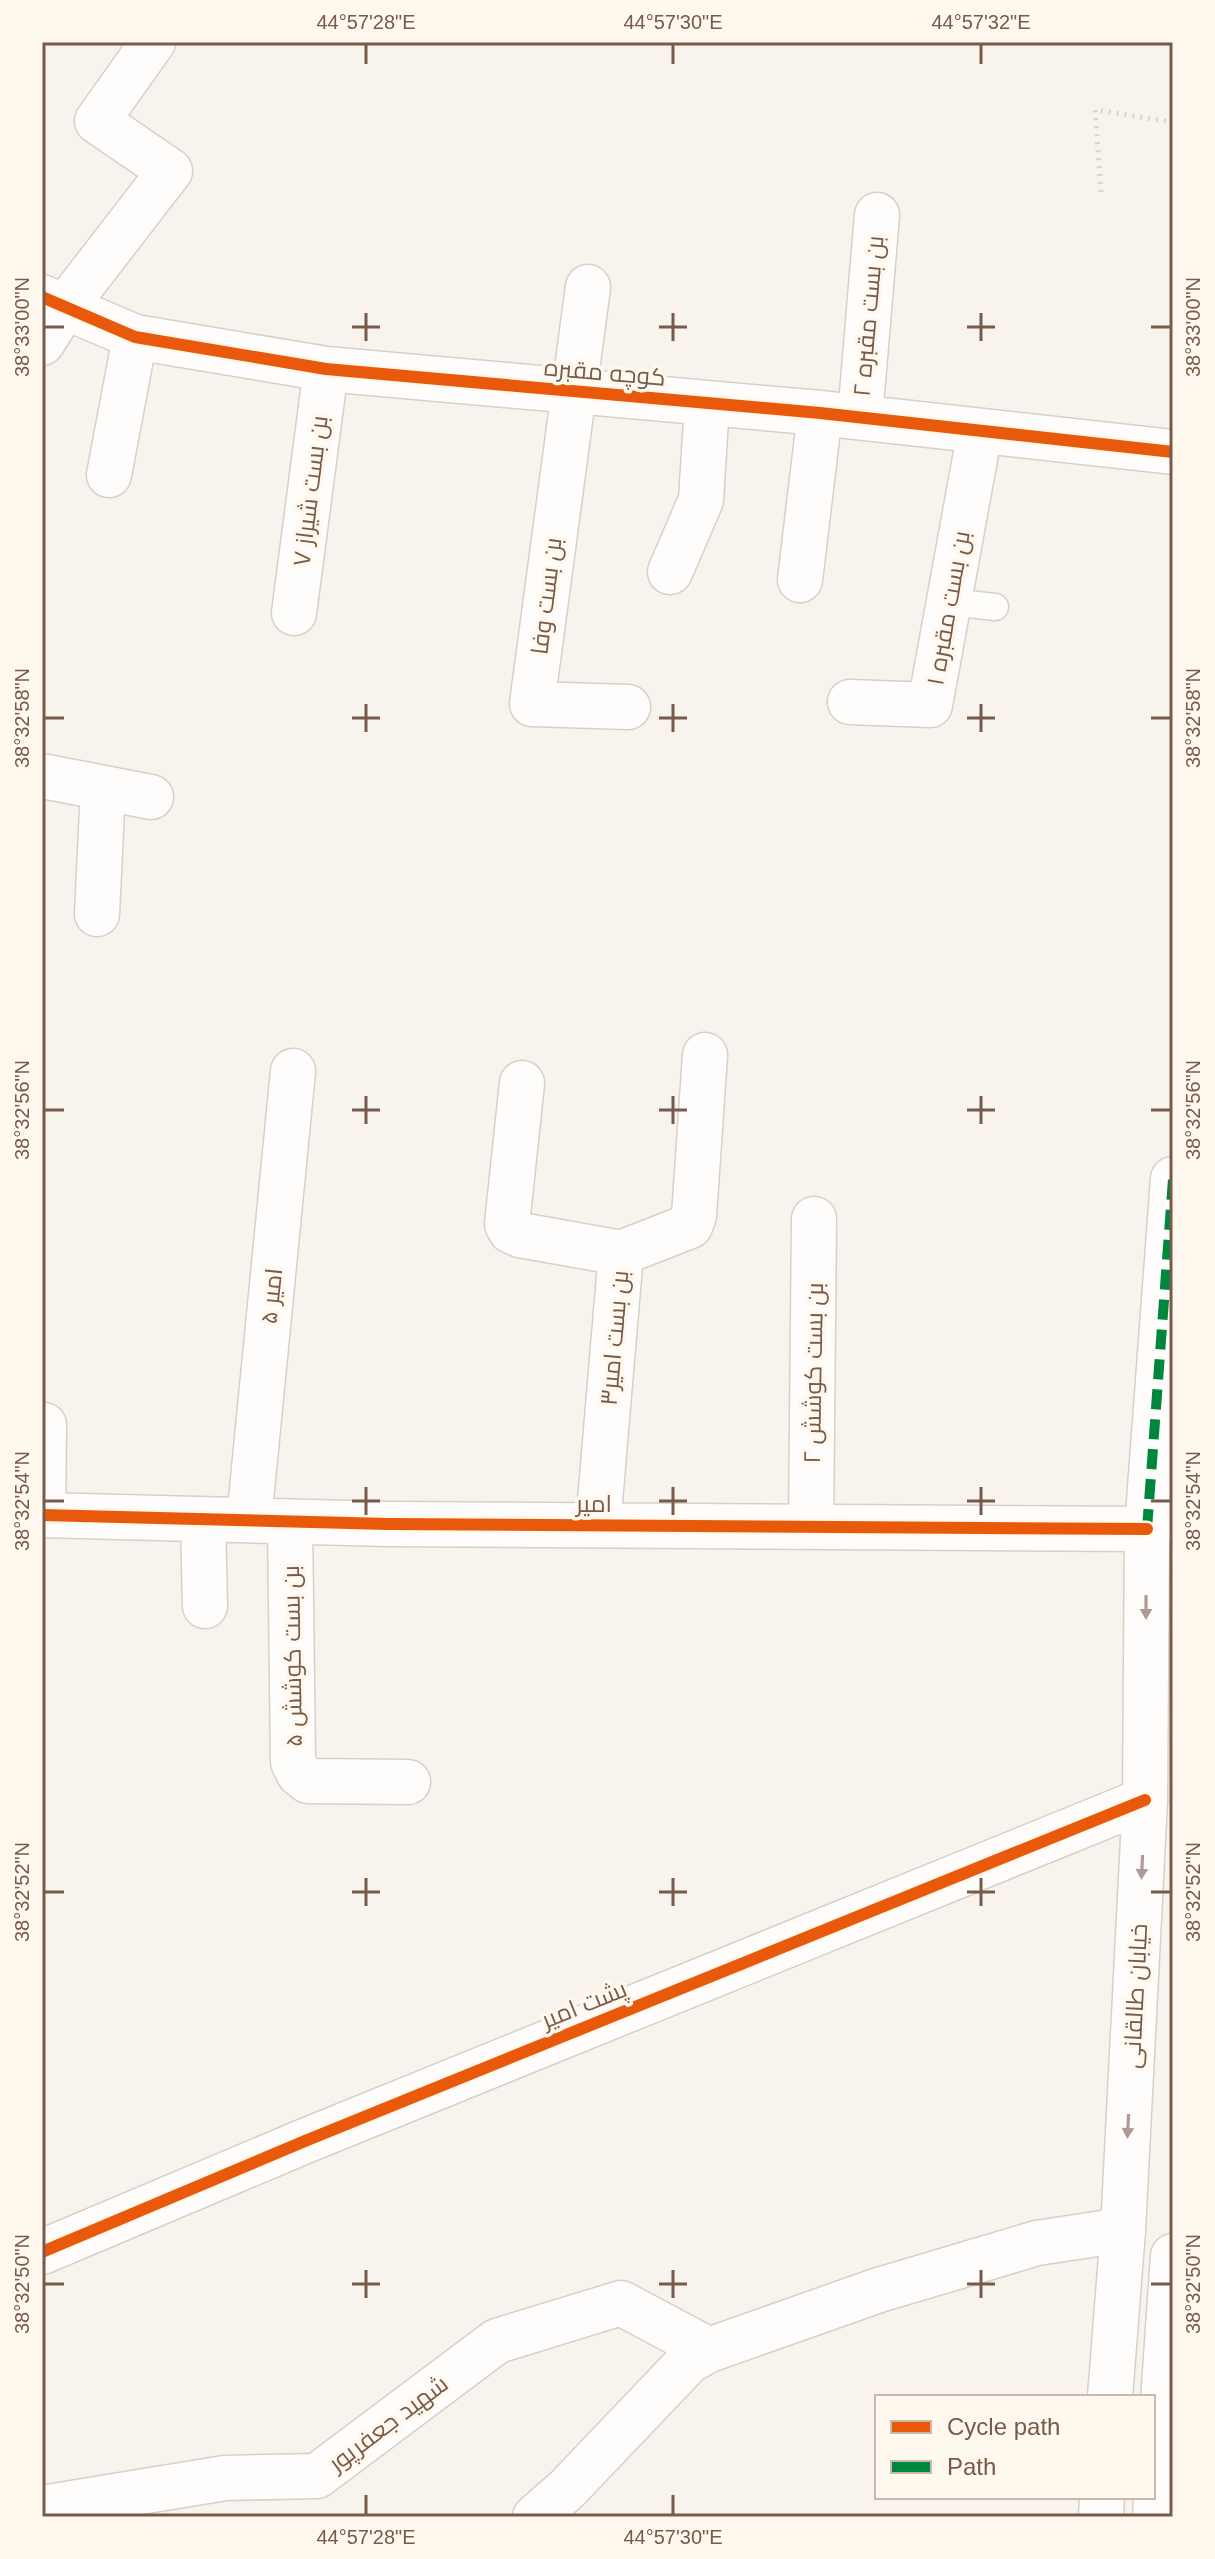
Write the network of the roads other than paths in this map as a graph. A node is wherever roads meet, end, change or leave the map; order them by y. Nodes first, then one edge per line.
1 (153, 42) edge
2 (877, 215) dead end
3 (588, 287) dead end
4 (53, 302) edge
5 (135, 337) junction
6 (42, 343) edge
7 (326, 369) junction
8 (572, 392) junction
9 (707, 404) junction
10 (840, 415) junction
11 (980, 431) junction
12 (1173, 452) edge
13 (109, 475) dead end
14 (670, 572) dead end
15 (800, 580) dead end
16 (949, 602) junction
17 (995, 607) dead end
18 (294, 613) dead end
19 (850, 702) dead end
20 (628, 707) dead end
21 (42, 776) edge
22 (103, 788) junction
23 (151, 797) dead end
24 (97, 914) dead end
25 (705, 1055) dead end
26 (293, 1071) dead end
27 (522, 1083) dead end
28 (1173, 1179) edge
29 (814, 1219) dead end
30 (621, 1253) junction
31 (44, 1425) dead end
32 (42, 1515) edge
33 (203, 1519) junction
34 (269, 1521) junction
35 (1160, 1522) edge
36 (598, 1525) junction
37 (811, 1527) junction
38 (205, 1606) dead end
39 (408, 1782) dead end
40 (1145, 1800) junction
41 (1123, 2230) junction
42 (42, 2252) edge
43 (1173, 2256) edge
44 (709, 2350) junction
45 (1110, 2395) edge
46 (42, 2508) edge
47 (535, 2517) edge
48 (1155, 2517) edge

1 - 4 street
2 - 10 street, بن بست مقبره ۲
3 - 8 street
4 - 5 street, کوچه مقبره
4 - 6 street
5 - 7 street, کوچه مقبره
5 - 13 street
7 - 8 street, کوچه مقبره
7 - 18 street, بن بست شیراز ۷
8 - 9 street, کوچه مقبره
8 - 20 street, بن بست وفا
9 - 10 street, کوچه مقبره
9 - 14 street
10 - 11 street, کوچه مقبره
10 - 15 street, بن بست مقبره ۲
11 - 12 street, کوچه مقبره
11 - 16 street, بن بست مقبره ۱
16 - 17 lane
16 - 19 street, بن بست مقبره ۱
21 - 22 street
22 - 23 street
22 - 24 street
25 - 30 street, بن بست امیر۳
26 - 34 street, امیر ۵
27 - 30 street
28 - 35 street, خیابان طالقانی
29 - 37 street, بن بست کوشش ۲
30 - 36 street, بن بست امیر۳
31 - 32 street
32 - 33 street, امیر
33 - 34 street, امیر
33 - 38 street
34 - 36 street, امیر
34 - 39 street, بن بست کوشش ۵
35 - 37 street, امیر
35 -> 40 street, خیابان طالقانی
36 - 37 street, امیر
40 -> 41 street, خیابان طالقانی
40 - 42 street, پشت امیر
41 - 44 street
41 - 45 street, خیابان طالقانی
43 - 48 street
44 - 46 street, شهید جعفرپور
44 - 47 street

